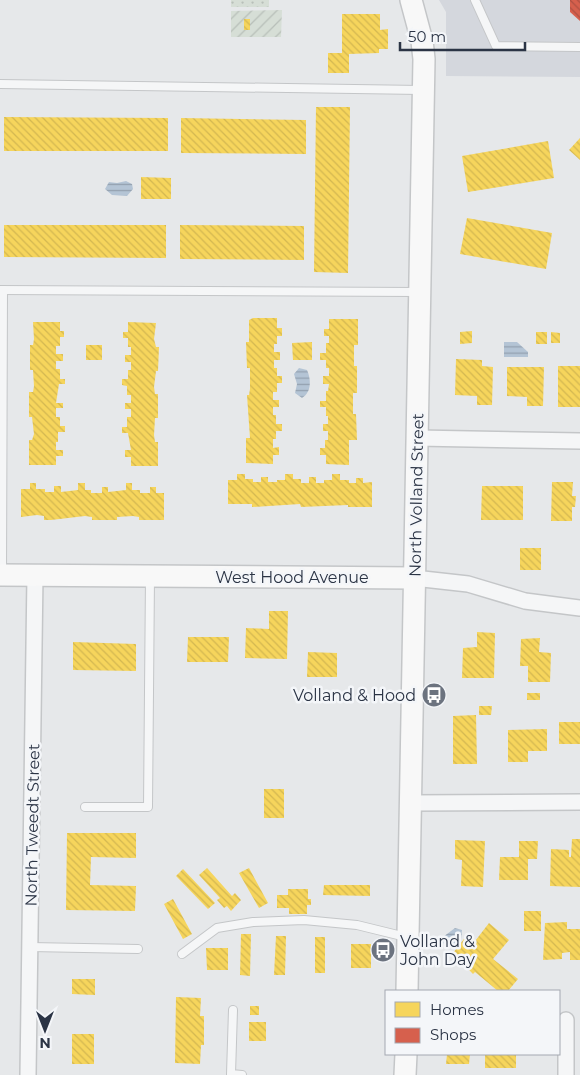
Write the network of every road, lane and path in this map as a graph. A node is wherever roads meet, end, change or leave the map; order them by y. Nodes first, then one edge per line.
1 (411, 0) edge
2 (475, 0) edge
3 (580, 47) edge
4 (0, 84) edge
5 (423, 90) junction
6 (2, 290) edge
7 (418, 292) junction
8 (418, 438) junction
9 (580, 441) edge
10 (1, 575) edge
11 (36, 575) junction
12 (150, 576) junction
13 (414, 578) junction
14 (580, 608) edge
15 (580, 802) edge
16 (411, 804) junction
17 (85, 806) dead end
18 (408, 937) junction
19 (30, 947) junction
20 (138, 949) dead end
21 (182, 954) dead end
22 (407, 990) edge
23 (233, 1010) dead end
24 (566, 1020) dead end
25 (406, 1055) edge
26 (28, 1075) edge
27 (231, 1075) edge
28 (242, 1075) edge
29 (405, 1075) edge
30 (566, 1075) edge

1 - 5 main road, North Volland Street
2 - 3 lane
4 - 5 lane
5 - 7 main road, North Volland Street
6 - 7 lane
6 - 10 lane
7 - 8 main road, North Volland Street
8 - 9 street
8 - 13 main road, North Volland Street
10 - 11 main road, West Hood Avenue
11 - 12 main road, West Hood Avenue
11 - 19 street, North Tweedt Street
12 - 13 main road, West Hood Avenue
12 - 17 lane
13 - 14 street, West Hood Avenue
13 - 16 main road, North Volland Street
15 - 16 street
16 - 18 main road, North Volland Street
18 - 21 lane
18 - 22 main road, North Volland Street
19 - 20 lane
19 - 26 street, North Tweedt Street
23 - 27 lane
24 - 30 street
25 - 29 main road
27 - 28 lane

